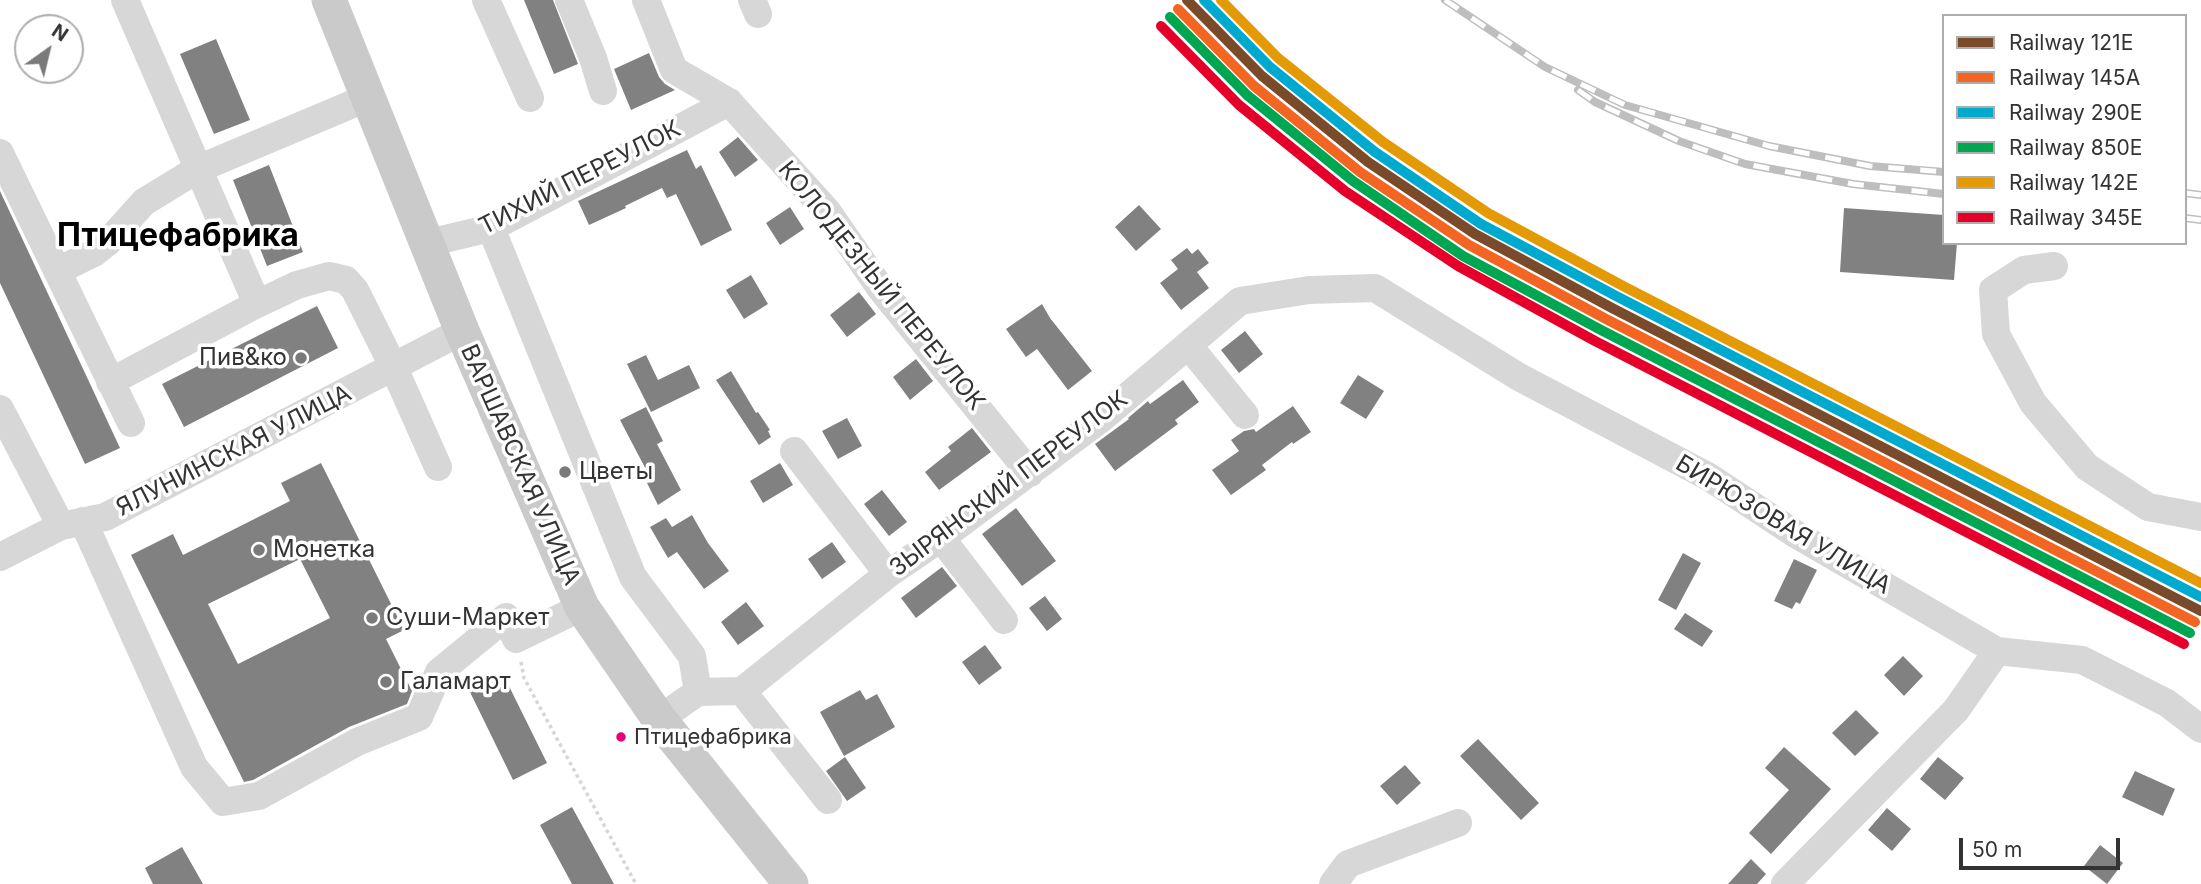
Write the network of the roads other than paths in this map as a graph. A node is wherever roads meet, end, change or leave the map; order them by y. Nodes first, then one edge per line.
1 (125, 0) edge
2 (329, 0) edge
3 (486, 0) edge
4 (569, 0) edge
5 (646, 0) edge
6 (603, 91) dead end
7 (369, 97) junction
8 (530, 98) dead end
9 (729, 102) junction
10 (0, 152) edge
11 (198, 169) junction
12 (491, 228) junction
13 (428, 243) junction
14 (2054, 266) dead end
15 (57, 271) junction
16 (1375, 288) joint
17 (257, 304) junction
18 (462, 331) junction
19 (1188, 345) junction
20 (394, 368) junction
21 (110, 382) junction
22 (0, 409) edge
23 (1245, 415) dead end
24 (131, 423) dead end
25 (794, 451) dead end
26 (438, 467) dead end
27 (1030, 473) junction
28 (2201, 517) edge
29 (72, 524) junction
30 (941, 538) junction
31 (0, 557) edge
32 (888, 574) junction
33 (582, 607) junction
34 (1003, 620) dead end
35 (1997, 651) junction
36 (742, 691) junction
37 (698, 692) junction
38 (659, 719) junction
39 (2201, 729) edge
40 (828, 800) dead end
41 (1458, 823) dead end
42 (782, 881) edge
43 (1333, 884) edge
44 (1784, 884) edge

1 - 11 street
2 - 7 main road, ВАРШАВСКАЯ УЛИЦА
3 - 8 street
4 - 6 street
5 - 9 street, КОЛОДЕЗНЫЙ ПЕРЕУЛОК
7 - 11 street
7 - 13 main road, ВАРШАВСКАЯ УЛИЦА
9 - 12 street, ТИХИЙ ПЕРЕУЛОК
9 - 27 street, КОЛОДЕЗНЫЙ ПЕРЕУЛОК
10 - 15 street
11 - 15 street
11 - 17 street
12 - 13 street, ТИХИЙ ПЕРЕУЛОК
12 - 37 street
13 - 18 main road, ВАРШАВСКАЯ УЛИЦА
14 - 28 street
15 - 21 street
16 - 19 street, ЗЫРЯНСКИЙ ПЕРЕУЛОК
16 - 35 street, БИРЮЗОВАЯ УЛИЦА
17 - 20 street
17 - 21 street
18 - 20 street, ЯЛУНИНСКАЯ УЛИЦА
18 - 33 main road, ВАРШАВСКАЯ УЛИЦА
19 - 23 street
19 - 27 street, ЗЫРЯНСКИЙ ПЕРЕУЛОК
20 - 26 street
20 - 29 street, ЯЛУНИНСКАЯ УЛИЦА
21 - 24 street
22 - 29 street
25 - 32 street
27 - 30 street, ЗЫРЯНСКИЙ ПЕРЕУЛОК
29 - 31 street, ЯЛУНИНСКАЯ УЛИЦА
29 - 33 street
30 - 32 street, ЗЫРЯНСКИЙ ПЕРЕУЛОК
30 - 34 street
32 - 36 street, ЗЫРЯНСКИЙ ПЕРЕУЛОК
33 - 38 main road, ВАРШАВСКАЯ УЛИЦА
35 - 39 street, БИРЮЗОВАЯ УЛИЦА
35 - 44 street
36 - 37 street
36 - 40 street
37 - 38 street
38 - 42 main road, ВАРШАВСКАЯ УЛИЦА
41 - 43 street

